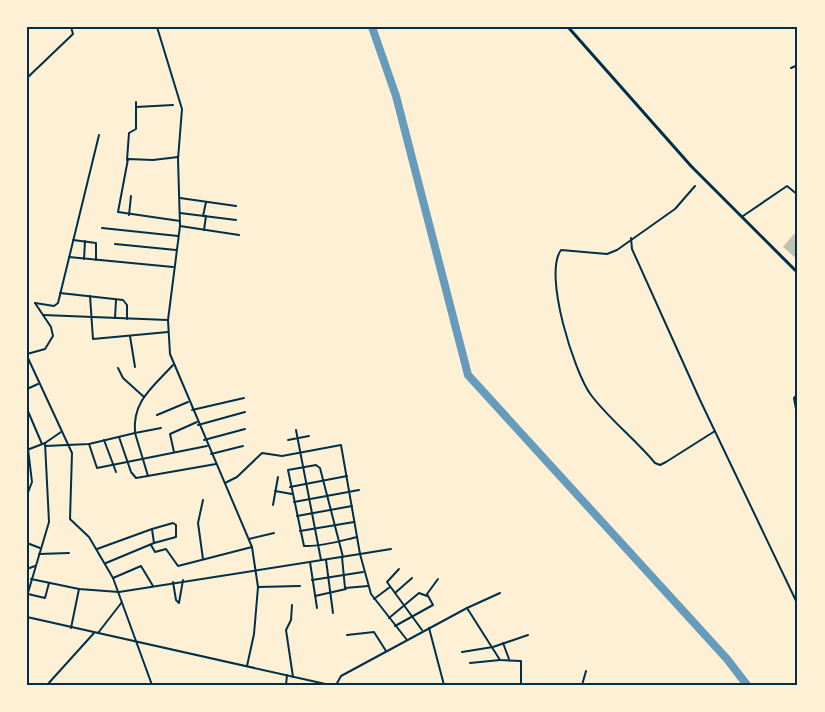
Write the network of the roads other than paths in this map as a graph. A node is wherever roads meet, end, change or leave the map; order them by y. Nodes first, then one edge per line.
1 (70, 27) edge
2 (157, 27) edge
3 (568, 27) edge
4 (798, 65) edge
5 (791, 68) dead end
6 (27, 78) edge
7 (136, 102) dead end
8 (173, 105) dead end
9 (136, 107) junction
10 (99, 135) dead end
11 (178, 157) junction
12 (127, 160) junction
13 (695, 186) dead end
14 (131, 195) dead end
15 (798, 195) edge
16 (180, 198) junction
17 (206, 202) junction
18 (236, 206) dead end
19 (180, 213) junction
20 (129, 215) junction
21 (205, 216) junction
22 (742, 218) junction
23 (236, 220) dead end
24 (180, 221) junction
25 (180, 226) junction
26 (102, 228) dead end
27 (204, 230) junction
28 (239, 235) dead end
29 (178, 236) junction
30 (631, 238) junction
31 (73, 240) junction
32 (85, 241) junction
33 (115, 244) dead end
34 (176, 250) junction
35 (69, 257) junction
36 (84, 259) junction
37 (96, 260) junction
38 (174, 267) junction
39 (798, 273) edge
40 (60, 294) junction
41 (90, 297) junction
42 (116, 299) junction
43 (43, 315) junction
44 (90, 317) junction
45 (115, 318) junction
46 (128, 319) junction
47 (168, 320) junction
48 (168, 332) junction
49 (130, 336) junction
50 (27, 355) edge
51 (173, 365) junction
52 (135, 367) dead end
53 (118, 368) dead end
54 (38, 384) junction
55 (27, 389) edge
56 (798, 394) edge
57 (144, 397) junction
58 (244, 398) dead end
59 (188, 402) junction
60 (27, 409) edge
61 (192, 410) junction
62 (244, 412) dead end
63 (157, 415) dead end
64 (798, 420) edge
65 (198, 424) junction
66 (161, 428) dead end
67 (245, 429) dead end
68 (296, 430) dead end
69 (715, 431) junction
70 (61, 432) junction
71 (135, 433) junction
72 (309, 436) dead end
73 (120, 437) junction
74 (297, 438) junction
75 (104, 440) junction
76 (204, 440) junction
77 (288, 440) dead end
78 (44, 444) junction
79 (89, 444) junction
80 (68, 445) junction
81 (207, 446) junction
82 (243, 446) dead end
83 (28, 450) edge
84 (174, 452) junction
85 (300, 453) junction
86 (211, 454) junction
87 (142, 457) junction
88 (127, 460) junction
89 (113, 464) junction
90 (216, 464) junction
91 (302, 468) junction
92 (116, 472) dead end
93 (148, 476) junction
94 (346, 476) junction
95 (278, 477) dead end
96 (323, 481) junction
97 (225, 483) junction
98 (27, 484) edge
99 (306, 484) junction
100 (290, 486) junction
101 (31, 487) junction
102 (359, 490) dead end
103 (275, 491) junction
104 (349, 491) junction
105 (292, 494) junction
106 (27, 495) edge
107 (327, 496) junction
108 (309, 499) junction
109 (203, 500) dead end
110 (294, 502) junction
111 (273, 505) dead end
112 (352, 506) junction
113 (331, 511) junction
114 (311, 514) junction
115 (297, 516) junction
116 (354, 522) junction
117 (336, 526) junction
118 (152, 529) junction
119 (315, 530) junction
120 (300, 531) junction
121 (274, 533) dead end
122 (357, 537) junction
123 (249, 538) junction
124 (340, 541) junction
125 (27, 543) edge
126 (153, 544) junction
127 (318, 546) junction
128 (252, 547) junction
129 (40, 548) junction
130 (97, 549) junction
131 (391, 549) dead end
132 (69, 553) dead end
133 (39, 554) junction
134 (360, 554) junction
135 (342, 557) junction
136 (321, 560) junction
137 (326, 560) junction
138 (204, 561) junction
139 (310, 562) junction
140 (106, 563) junction
141 (35, 566) junction
142 (27, 569) edge
143 (257, 570) junction
144 (399, 570) dead end
145 (363, 572) junction
146 (344, 575) junction
147 (328, 577) junction
148 (113, 578) junction
149 (412, 578) dead end
150 (32, 579) junction
151 (438, 579) dead end
152 (183, 580) junction
153 (312, 580) junction
154 (173, 582) junction
155 (49, 583) junction
156 (153, 586) junction
157 (300, 586) dead end
158 (368, 586) junction
159 (258, 587) junction
160 (390, 587) junction
161 (79, 589) junction
162 (346, 589) junction
163 (119, 592) junction
164 (330, 593) junction
165 (395, 593) junction
166 (500, 593) dead end
167 (27, 595) edge
168 (315, 596) junction
169 (427, 596) junction
170 (374, 599) junction
171 (797, 601) edge
172 (122, 602) junction
173 (292, 605) dead end
174 (404, 605) junction
175 (798, 606) edge
176 (317, 608) dead end
177 (467, 608) junction
178 (333, 613) dead end
179 (412, 616) junction
180 (27, 618) edge
181 (389, 618) junction
182 (395, 626) junction
183 (71, 628) junction
184 (429, 628) junction
185 (423, 631) junction
186 (94, 633) junction
187 (98, 633) junction
188 (528, 634) dead end
189 (347, 635) dead end
190 (407, 640) junction
191 (137, 642) junction
192 (503, 643) junction
193 (493, 647) junction
194 (386, 651) junction
195 (462, 652) dead end
196 (509, 659) junction
197 (500, 660) junction
198 (470, 663) dead end
199 (247, 667) junction
200 (586, 671) dead end
201 (286, 675) junction
202 (293, 676) junction
203 (47, 685) edge
204 (152, 685) edge
205 (286, 685) edge
206 (330, 685) edge
207 (336, 685) edge
208 (444, 685) edge
209 (521, 685) edge
210 (582, 685) edge

1 - 6 street
2 - 11 street
3 - 22 main road
4 - 5 street
7 - 9 street
8 - 9 street
9 - 12 street
10 - 31 street
11 - 12 street
11 - 16 street
12 - 20 street
13 - 30 street
14 - 20 street
15 - 22 street
16 - 17 street
16 - 19 street
17 - 18 street
17 - 21 street
19 - 21 street
19 - 24 street
20 - 24 street
21 - 23 street
21 - 27 street
22 - 39 main road
24 - 25 street
25 - 27 street
25 - 29 street
26 - 29 street
27 - 28 street
29 - 34 street
30 - 69 street
30 - 69 street
31 - 32 street
31 - 35 street
32 - 36 street
32 - 37 street
33 - 34 street
34 - 38 street
35 - 36 street
35 - 40 street
36 - 37 street
37 - 38 street
38 - 47 street
40 - 41 street
40 - 43 street
41 - 42 street
41 - 44 street
42 - 45 street
42 - 46 street
43 - 44 street
43 - 50 street
44 - 45 street
44 - 49 street
45 - 46 street
46 - 47 street
47 - 48 street
48 - 49 street
48 - 51 street
49 - 52 street
50 - 54 street
51 - 57 street
51 - 59 street
53 - 57 street
54 - 55 street
54 - 70 street
56 - 64 street
57 - 71 street
58 - 61 street
59 - 61 street
59 - 63 street
60 - 78 street
61 - 65 street
62 - 65 street
65 - 76 street
65 - 84 street
66 - 71 street
67 - 76 street
68 - 74 street
69 - 171 street
70 - 78 street
70 - 80 street
71 - 73 street
71 - 87 street
72 - 74 street
73 - 75 street
73 - 88 street
74 - 77 street
74 - 85 street
75 - 79 street
75 - 89 street
76 - 81 street
78 - 80 street
78 - 83 street
78 - 129 street
79 - 80 street
79 - 89 street
80 - 130 street
81 - 84 street
81 - 86 street
82 - 86 street
83 - 101 street
84 - 87 street
85 - 91 street
85 - 94 street
85 - 97 street
86 - 90 street
87 - 88 street
87 - 93 street
88 - 89 street
88 - 93 street
89 - 92 street
90 - 93 street
90 - 97 street
91 - 96 street
91 - 99 street
91 - 100 street
94 - 96 street
94 - 104 street
95 - 103 street
96 - 99 street
96 - 107 street
97 - 123 street
98 - 101 street
99 - 100 street
99 - 108 street
100 - 105 street
101 - 106 street
102 - 104 street
103 - 105 street
103 - 111 street
104 - 107 street
104 - 112 street
105 - 110 street
107 - 108 street
107 - 113 street
108 - 110 street
108 - 114 street
109 - 138 street
110 - 115 street
112 - 113 street
112 - 116 street
113 - 114 street
113 - 117 street
114 - 115 street
114 - 119 street
115 - 120 street
116 - 117 street
116 - 122 street
117 - 119 street
117 - 124 street
118 - 126 street
118 - 126 street
118 - 130 street
119 - 120 street
119 - 127 street
120 - 127 street
121 - 123 street
122 - 124 street
122 - 134 street
123 - 128 street
124 - 127 street
124 - 135 street
125 - 129 street
126 - 138 street
126 - 140 street
127 - 136 street
128 - 138 street
128 - 143 street
129 - 133 street
130 - 140 street
131 - 134 street
132 - 133 street
133 - 141 street
134 - 135 street
134 - 145 street
135 - 137 street
135 - 146 street
136 - 137 street
136 - 139 street
137 - 147 street
139 - 143 street
139 - 153 street
140 - 148 street
141 - 142 street
141 - 150 street
143 - 152 street
143 - 159 street
144 - 160 street
145 - 146 street
145 - 158 street
146 - 147 street
146 - 162 street
147 - 153 street
147 - 164 street
148 - 156 street
148 - 163 street
149 - 165 street
150 - 155 street
150 - 167 street
151 - 169 street
152 - 154 street
152 - 154 street
153 - 168 street
154 - 156 street
155 - 161 street
155 - 167 street
156 - 163 street
157 - 159 street
158 - 162 street
158 - 170 street
159 - 199 street
160 - 165 street
160 - 170 street
161 - 163 street
161 - 183 street
162 - 164 street
163 - 172 street
164 - 168 street
164 - 178 street
165 - 174 street
166 - 177 street
168 - 176 street
169 - 174 street
169 - 179 street
170 - 181 street
171 - 175 street
172 - 187 street
172 - 191 street
173 - 202 street
174 - 179 street
174 - 181 street
177 - 184 street
177 - 193 street
179 - 182 street
179 - 185 street
180 - 183 street
181 - 182 street
182 - 190 street
183 - 186 street
184 - 185 street
184 - 208 street
185 - 190 street
186 - 187 street
186 - 203 street
187 - 191 street
188 - 192 street
189 - 194 street
190 - 194 street
191 - 199 street
191 - 204 street
192 - 193 street
192 - 196 street
193 - 195 street
193 - 197 street
194 - 207 street
196 - 197 street
196 - 209 street
197 - 198 street
199 - 201 street
200 - 210 street
201 - 202 street
201 - 205 street
202 - 206 street

